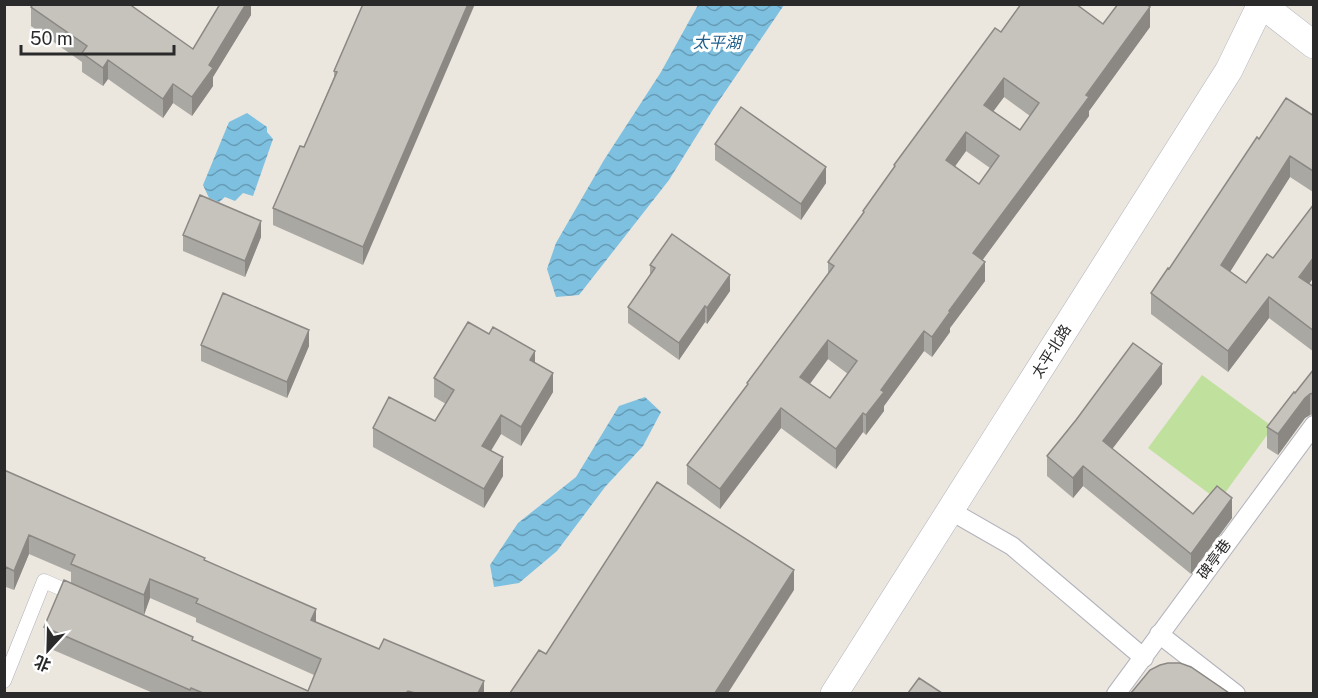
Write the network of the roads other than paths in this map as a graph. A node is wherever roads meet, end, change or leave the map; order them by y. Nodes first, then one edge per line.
1 (1261, 5) edge
2 (1314, 45) edge
3 (1314, 425) edge
4 (951, 511) junction
5 (87, 600) edge
6 (1159, 634) junction
7 (1144, 658) junction
8 (4, 681) edge
9 (834, 693) edge
10 (1116, 693) edge
11 (1236, 693) edge

1 - 2 main road
1 - 4 main road, 太平北路
3 - 6 street, 碑亭巷
4 - 7 street
4 - 9 main road, 太平北路
5 - 8 street
6 - 7 street, 碑亭巷
6 - 11 street
7 - 10 street, 碑亭巷

